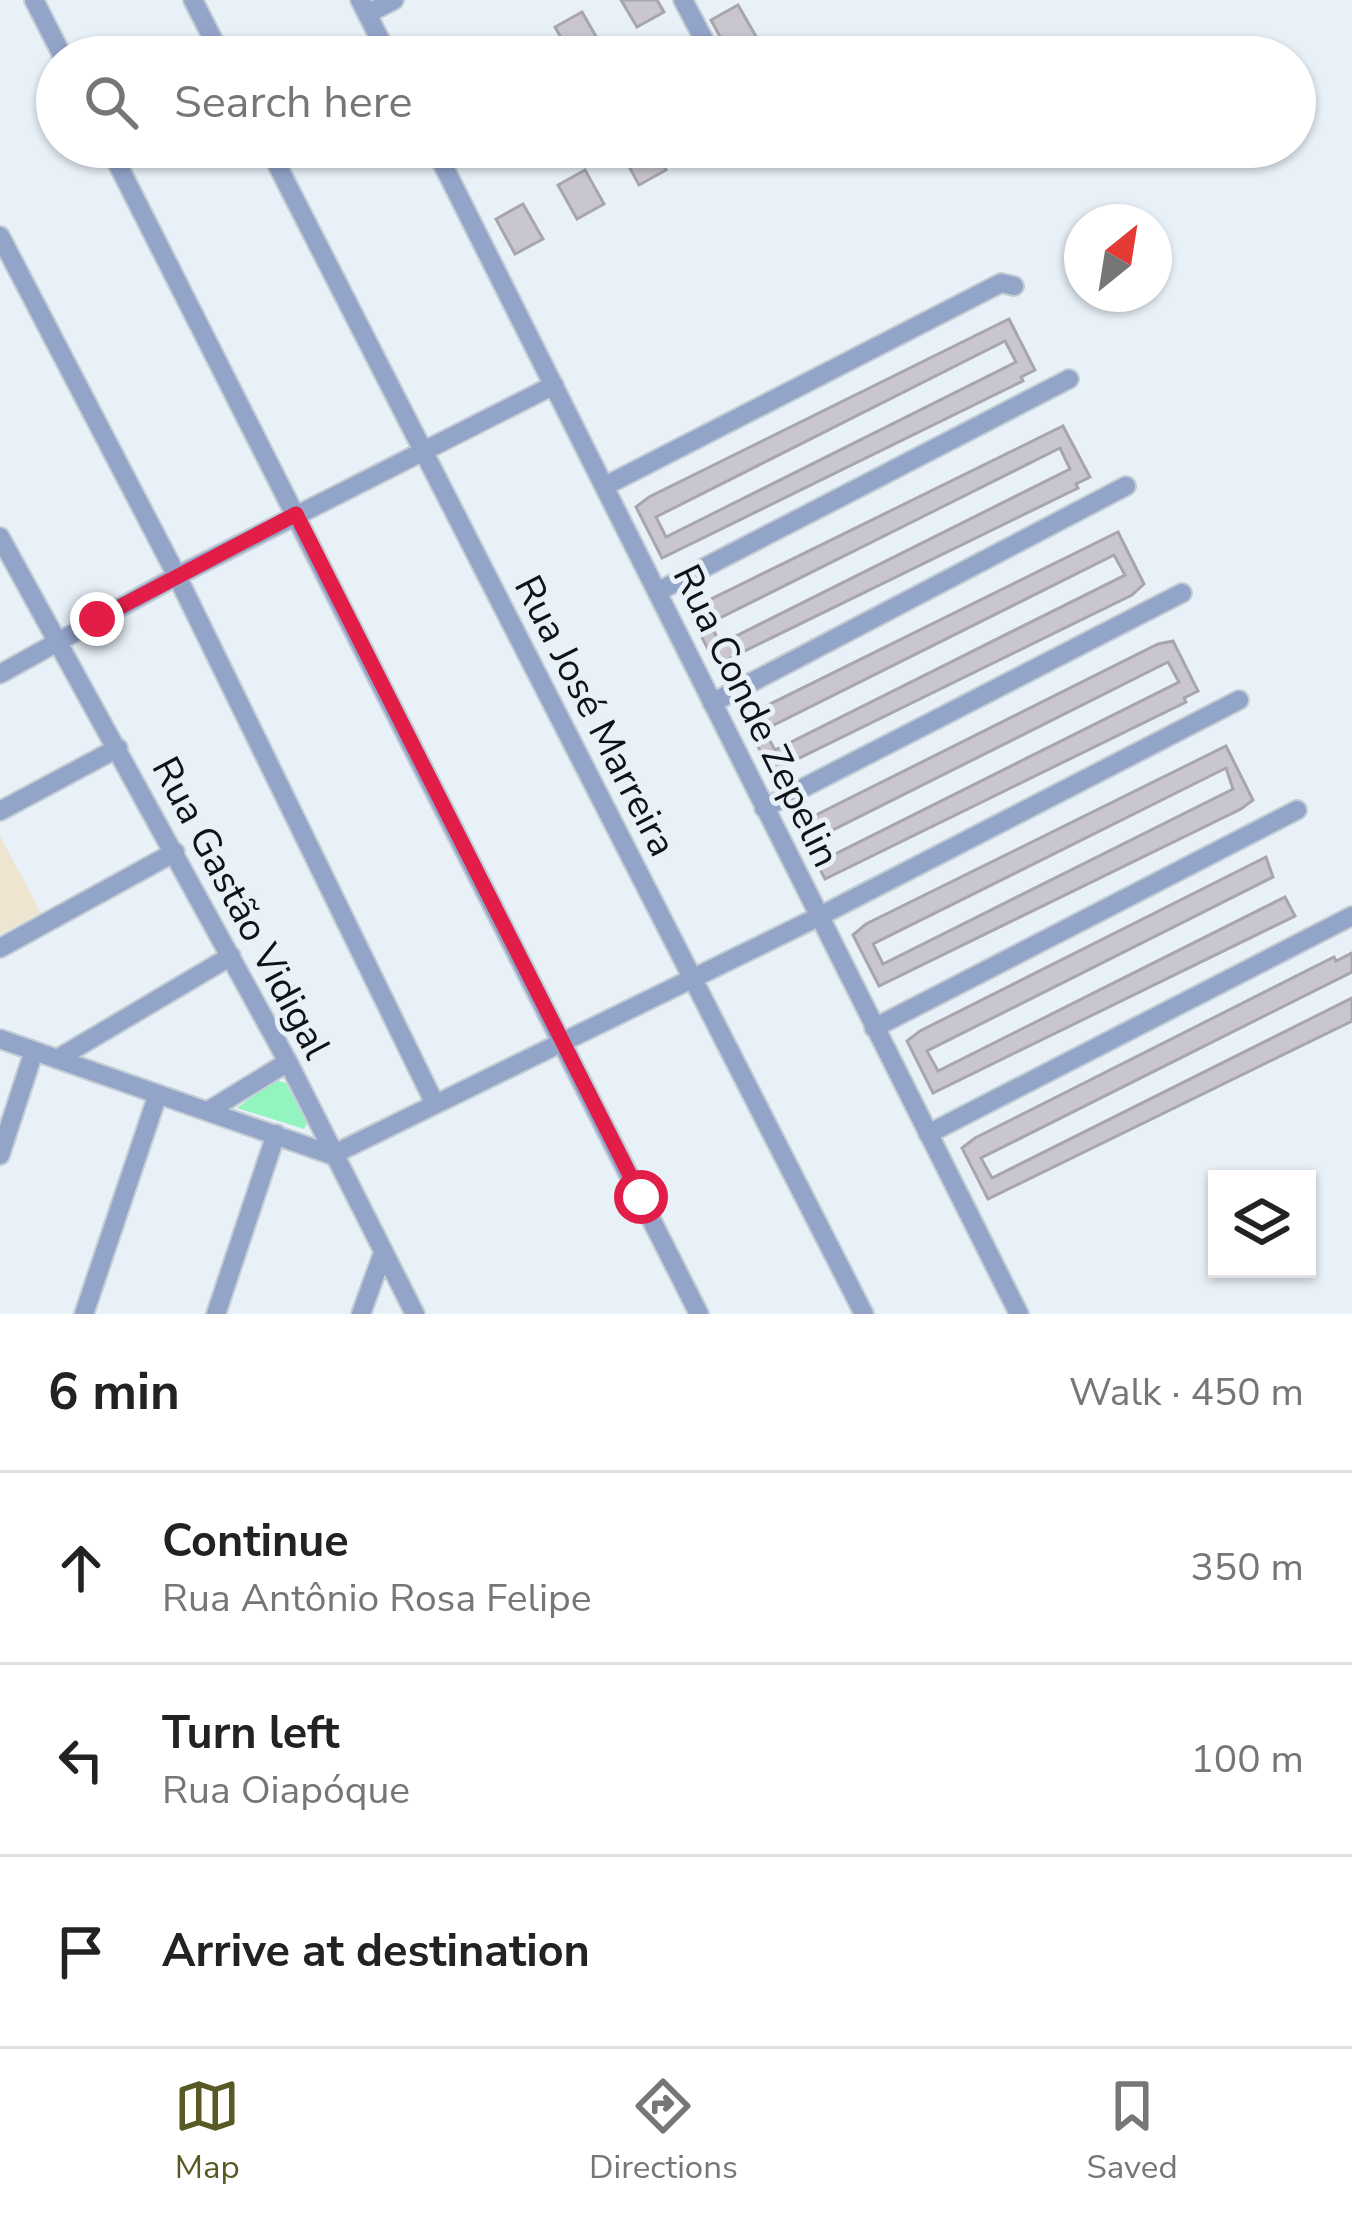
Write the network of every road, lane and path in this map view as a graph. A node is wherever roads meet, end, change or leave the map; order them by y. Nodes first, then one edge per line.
1 (34, 0) edge
2 (193, 0) edge
3 (394, 0) edge
4 (683, 0) edge
5 (363, 7) edge
6 (52, 36) edge
7 (211, 36) edge
8 (378, 36) edge
9 (702, 36) edge
10 (120, 168) edge
11 (279, 168) edge
12 (445, 168) edge
13 (0, 236) edge
14 (1014, 286) dead end
15 (1070, 380) dead end
16 (554, 385) junction
17 (422, 449) junction
18 (604, 486) junction
19 (1126, 486) dead end
20 (296, 514) junction
21 (0, 537) edge
22 (177, 576) junction
23 (657, 592) junction
24 (1182, 593) dead end
25 (57, 641) junction
26 (0, 674) edge
27 (1238, 700) dead end
28 (712, 703) junction
29 (118, 748) junction
30 (764, 808) junction
31 (1297, 810) dead end
32 (0, 811) edge
33 (175, 852) junction
34 (1352, 916) edge
35 (818, 917) junction
36 (0, 948) edge
37 (231, 956) junction
38 (692, 979) junction
39 (874, 1028) junction
40 (0, 1039) edge
41 (563, 1042) junction
42 (34, 1051) junction
43 (57, 1059) junction
44 (288, 1062) junction
45 (158, 1094) junction
46 (435, 1104) junction
47 (208, 1111) junction
48 (277, 1134) junction
49 (928, 1134) junction
50 (0, 1155) edge
51 (332, 1155) junction
52 (382, 1253) junction
53 (84, 1314) edge
54 (216, 1314) edge
55 (361, 1314) edge
56 (415, 1314) edge
57 (699, 1314) edge
58 (864, 1314) edge
59 (1019, 1314) edge

1 - 6 street
2 - 7 street
3 - 5 street
4 - 9 street
5 - 8 street
10 - 20 street
11 - 17 street, Rua José Marreira
12 - 16 street, Rua Conde Zepelin
13 - 22 street
14 - 18 street
15 - 23 street
16 - 17 street
16 - 18 street, Rua Conde Zepelin
17 - 20 street
17 - 38 street, Rua José Marreira
18 - 23 street, Rua Conde Zepelin
19 - 28 street
20 - 22 street
20 - 41 street
21 - 25 street, Rua Gastão Vidigal
22 - 25 street
22 - 46 street
23 - 28 street, Rua Conde Zepelin
24 - 30 street
25 - 26 street
25 - 29 street, Rua Gastão Vidigal
27 - 35 street
28 - 30 street, Rua Conde Zepelin
29 - 32 street
29 - 33 street, Rua Gastão Vidigal
30 - 35 street, Rua Conde Zepelin
31 - 39 street
33 - 36 street
33 - 37 street, Rua Gastão Vidigal
34 - 49 street
35 - 38 street
35 - 39 street, Rua Conde Zepelin
37 - 43 street
37 - 44 street, Rua Gastão Vidigal
38 - 41 street
38 - 58 street, Rua José Marreira
39 - 49 street, Rua Conde Zepelin
40 - 42 street
41 - 46 street
41 - 57 street
42 - 43 street
42 - 50 street
43 - 45 street
44 - 47 street
44 - 51 street, Rua Gastão Vidigal
45 - 47 street
45 - 53 street
46 - 51 street
47 - 48 street
48 - 51 street
48 - 54 street
49 - 59 street, Rua Conde Zepelin
51 - 52 street, Rua Gastão Vidigal
52 - 55 street
52 - 56 street, Rua Gastão Vidigal

